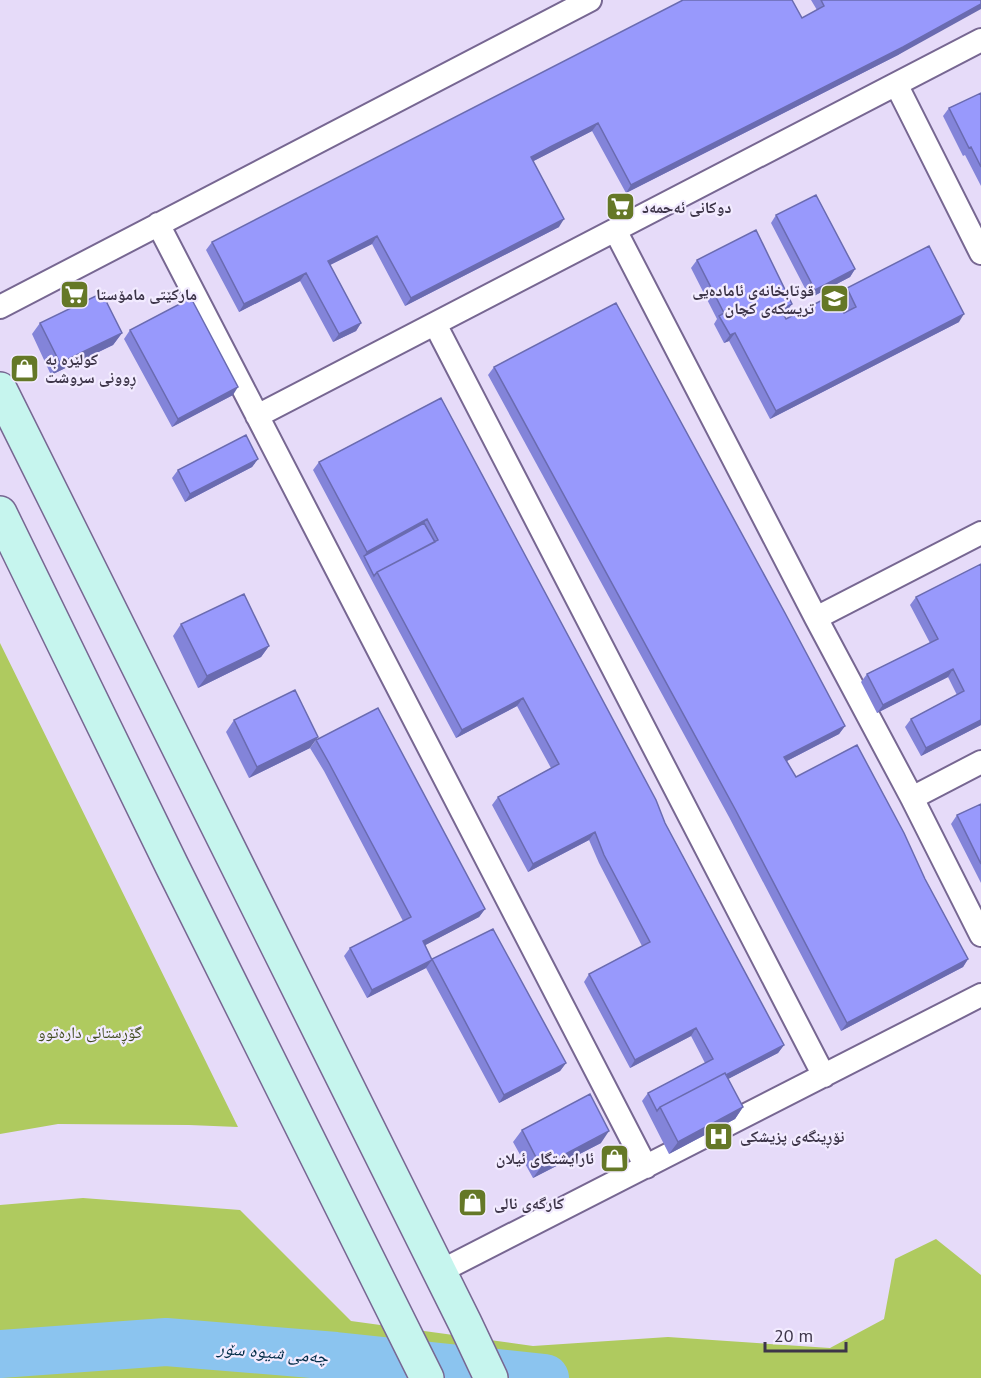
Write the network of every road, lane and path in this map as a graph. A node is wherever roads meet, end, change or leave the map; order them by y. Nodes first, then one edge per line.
1 (590, 0) edge
2 (981, 40) edge
3 (896, 84) junction
4 (158, 224) junction
5 (615, 230) junction
6 (981, 253) edge
7 (0, 307) edge
8 (435, 324) junction
9 (0, 389) edge
10 (257, 416) junction
11 (0, 513) edge
12 (981, 533) edge
13 (816, 618) junction
14 (981, 762) edge
15 (912, 798) junction
16 (981, 935) edge
17 (981, 995) edge
18 (824, 1076) junction
19 (646, 1167) junction
20 (439, 1272) junction
21 (427, 1378) edge
22 (491, 1378) edge

1 - 4 street
2 - 3 street
3 - 5 street
3 - 6 street
4 - 7 street
4 - 10 street
5 - 8 street
5 - 13 street
8 - 10 street
8 - 18 street
9 - 20 main road
10 - 19 street
11 - 21 main road
12 - 13 street
13 - 15 street
14 - 15 street
15 - 16 street
17 - 18 street
18 - 19 street
19 - 20 street
20 - 22 main road

